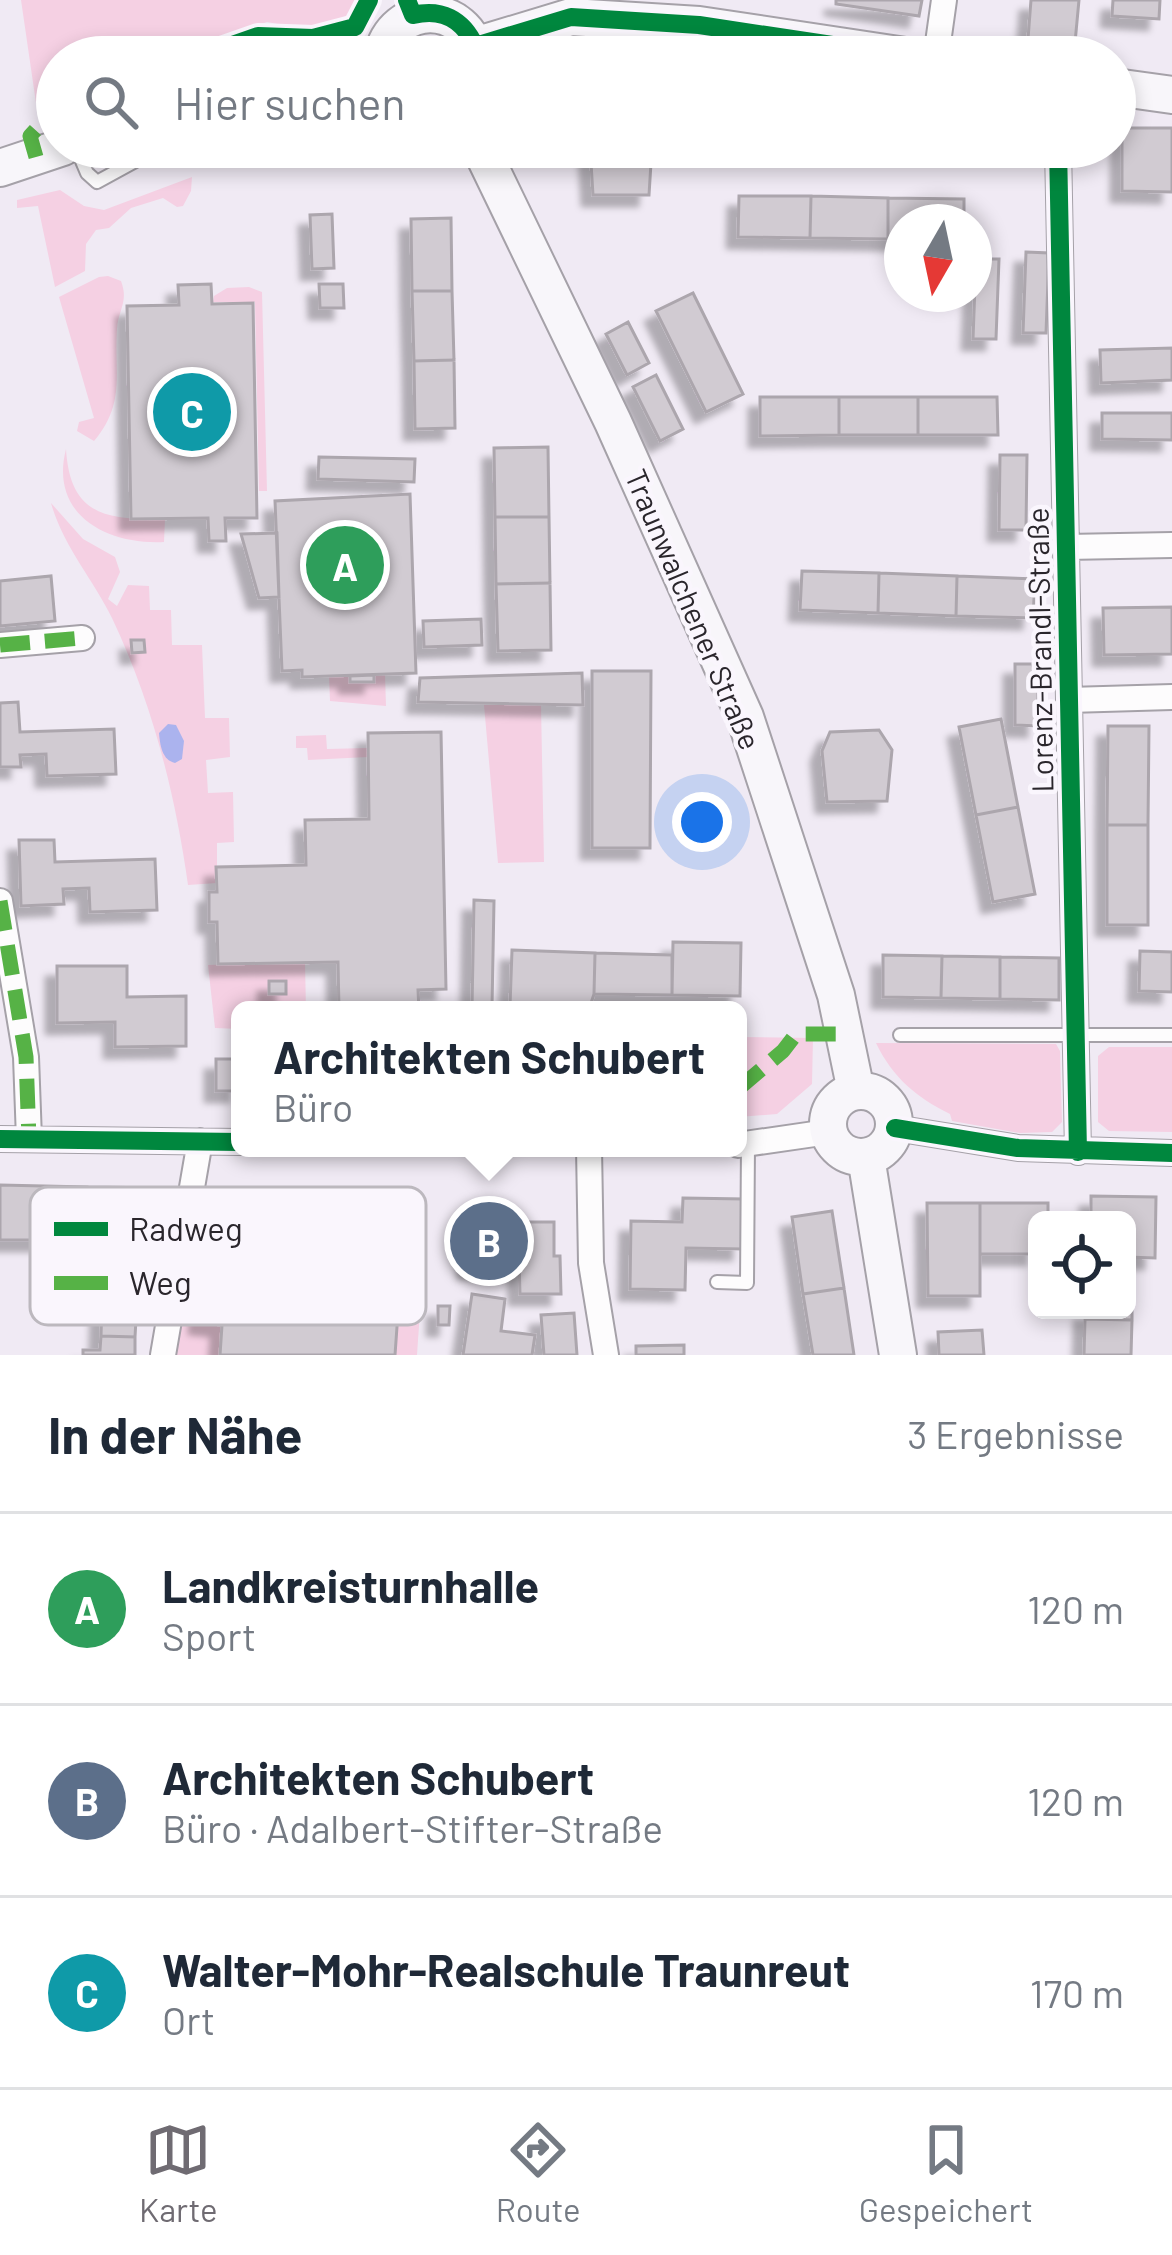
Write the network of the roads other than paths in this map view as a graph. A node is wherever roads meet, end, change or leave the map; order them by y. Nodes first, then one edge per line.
1 (944, 0) edge
2 (410, 8) edge
3 (700, 13) edge
4 (389, 36) edge
5 (469, 36) edge
6 (520, 36) edge
7 (811, 36) edge
8 (939, 36) edge
9 (1136, 88) edge
10 (1172, 91) edge
11 (36, 156) edge
12 (0, 168) edge
13 (84, 168) edge
14 (123, 168) edge
15 (490, 168) edge
16 (1058, 168) edge
17 (1172, 545) edge
18 (1067, 547) junction
19 (82, 638) dead end
20 (0, 645) edge
21 (1172, 697) edge
22 (1070, 700) junction
23 (0, 901) edge
24 (1079, 1034) junction
25 (900, 1035) dead end
26 (1172, 1035) edge
27 (856, 1090) junction
28 (895, 1128) junction
29 (828, 1132) junction
30 (0, 1139) edge
31 (29, 1139) junction
32 (200, 1141) junction
33 (231, 1142) edge
34 (747, 1143) edge
35 (1078, 1152) junction
36 (1172, 1153) edge
37 (590, 1157) edge
38 (743, 1157) edge
39 (866, 1157) junction
40 (192, 1187) edge
41 (717, 1282) dead end
42 (168, 1325) edge
43 (163, 1355) edge
44 (606, 1355) edge
45 (898, 1355) edge

1 - 8 street
2 - 4 main road
2 - 5 main road
3 - 6 main road
3 - 7 main road
9 - 10 main road
11 - 12 main road
13 - 14 lane
15 - 27 main road, Traunwalchener Straße
16 - 18 street, Lorenz-Brandl-Straße
17 - 18 street
18 - 22 street, Lorenz-Brandl-Straße
19 - 20 street
21 - 22 street
22 - 24 street, Lorenz-Brandl-Straße
23 - 31 street
24 - 25 lane
24 - 26 lane
24 - 35 street, Lorenz-Brandl-Straße
27 - 28 main road
27 - 29 main road
28 - 35 street
28 - 39 main road
29 - 34 street
29 - 39 main road
30 - 31 street
31 - 32 street
32 - 33 street
32 - 40 street
35 - 36 street
37 - 44 street
38 - 41 lane
39 - 45 main road
42 - 43 street

